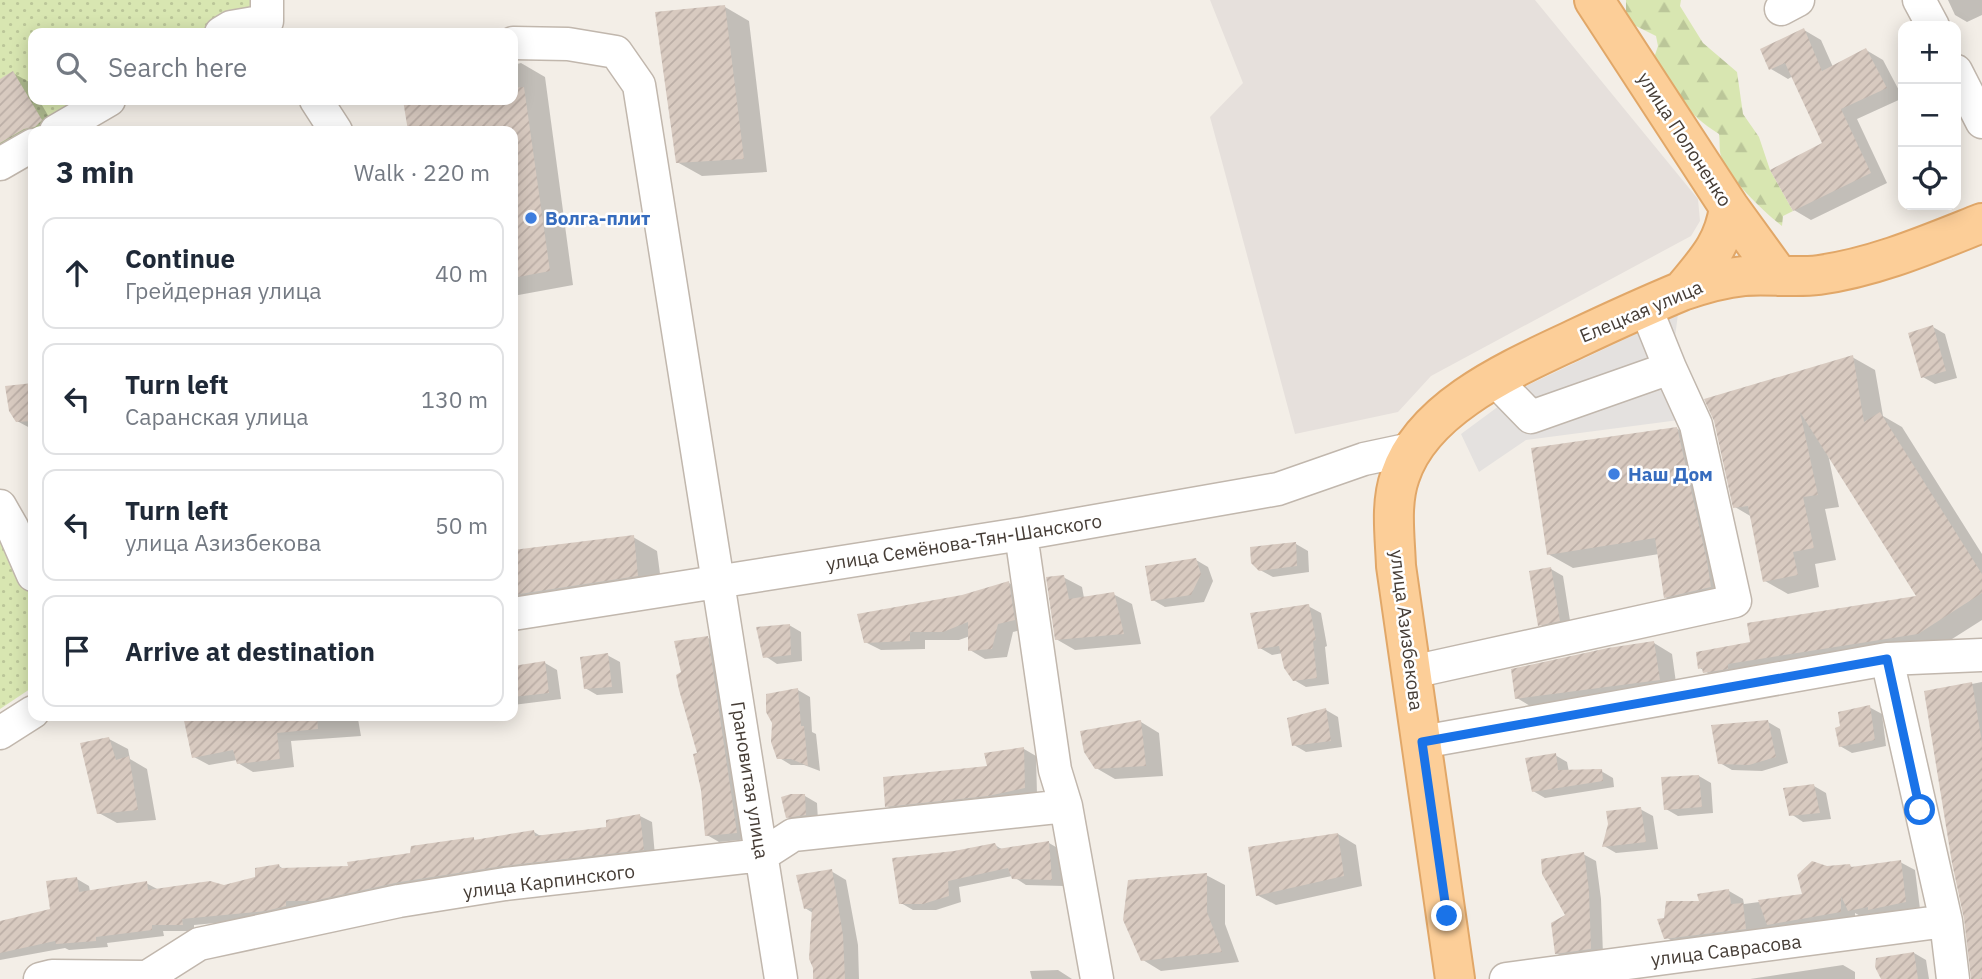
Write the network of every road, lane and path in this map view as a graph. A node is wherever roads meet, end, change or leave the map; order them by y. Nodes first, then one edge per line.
1 (1594, 0) edge
2 (1919, 0) edge
3 (267, 18) edge
4 (1930, 21) edge
5 (229, 28) edge
6 (518, 43) edge
7 (1961, 81) edge
8 (100, 105) edge
9 (319, 105) edge
10 (1982, 122) edge
11 (65, 126) edge
12 (334, 126) edge
13 (28, 148) edge
14 (0, 164) edge
15 (1729, 207) junction
16 (1982, 223) edge
17 (1779, 276) junction
18 (1682, 291) junction
19 (1645, 306) junction
20 (1670, 368) junction
21 (1494, 380) junction
22 (1411, 449) junction
23 (0, 506) edge
24 (1021, 534) junction
25 (28, 564) edge
26 (717, 582) junction
27 (518, 613) edge
28 (1982, 655) edge
29 (1887, 659) junction
30 (1412, 673) junction
31 (28, 715) edge
32 (0, 733) edge
33 (1422, 742) junction
34 (1066, 806) junction
35 (762, 855) junction
36 (1946, 921) junction
37 (40, 979) edge
38 (781, 979) edge
39 (1097, 979) edge
40 (1455, 979) edge
41 (1506, 979) edge
42 (1953, 979) edge

1 - 15 main road, улица Полоненко
2 - 4 street
3 - 5 street
6 - 26 street, Грановитая улица
7 - 10 street
8 - 11 street
9 - 12 street
13 - 14 street
15 - 17 main road, улица Полоненко
15 - 18 main road
16 - 17 main road, Елецкая улица
17 - 18 main road, Елецкая улица
18 - 19 main road, Елецкая улица
19 - 20 street
19 - 21 main road, Елецкая улица
20 - 21 street
20 - 30 street
21 - 22 main road, Елецкая улица
22 - 24 street, улица Семёнова-Тян-Шанского
22 - 30 main road, улица Азизбекова
23 - 25 street
24 - 26 street, улица Семёнова-Тян-Шанского
24 - 34 street
26 - 27 street, улица Семёнова-Тян-Шанского
26 - 35 street, Грановитая улица
28 - 29 street
29 - 33 street
29 - 36 street
30 - 33 main road, улица Азизбекова
31 - 32 street
33 - 40 main road, улица Азизбекова
34 - 35 street, улица Карпинского
34 - 39 street
35 - 37 street, улица Карпинского
35 - 38 street, Грановитая улица
36 - 41 street, улица Саврасова
36 - 42 street

